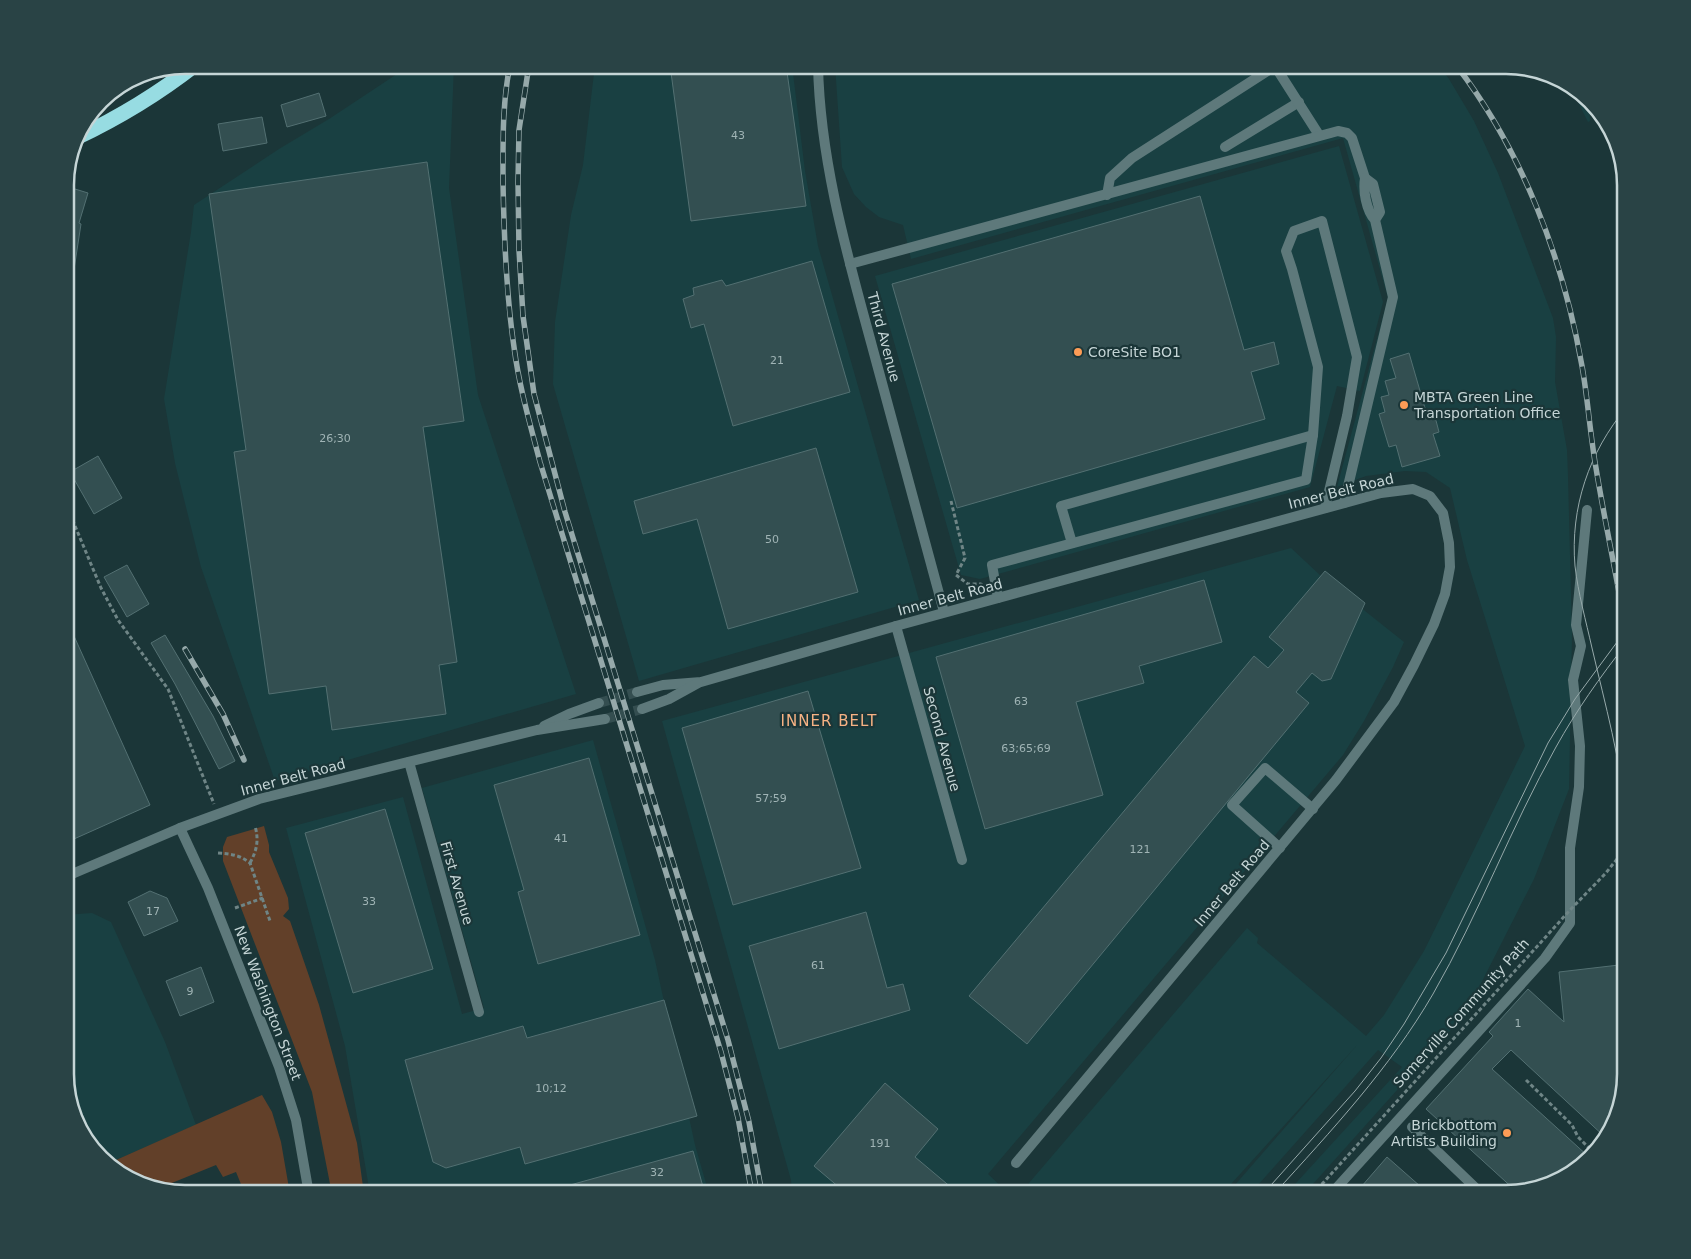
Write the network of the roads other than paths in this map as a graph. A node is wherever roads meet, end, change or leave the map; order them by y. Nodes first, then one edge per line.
1 (184, 74) edge
2 (819, 74) edge
3 (1263, 74) edge
4 (1280, 74) edge
5 (1298, 102) junction
6 (87, 132) edge
7 (1319, 135) junction
8 (1226, 147) dead end
9 (1107, 195) junction
10 (850, 264) junction
11 (1313, 434) junction
12 (1344, 503) junction
13 (1325, 508) junction
14 (1587, 510) dead end
15 (1072, 543) junction
16 (998, 598) junction
17 (944, 612) junction
18 (896, 626) junction
19 (701, 682) junction
20 (637, 692) tunnel mouth
21 (599, 703) tunnel mouth
22 (642, 708) tunnel mouth
23 (604, 719) tunnel mouth
24 (536, 730) junction
25 (409, 762) junction
26 (1313, 809) junction
27 (180, 828) junction
28 (1280, 848) junction
29 (962, 860) dead end
30 (74, 873) edge
31 (479, 1012) dead end
32 (1412, 1127) dead end
33 (1016, 1163) dead end
34 (307, 1185) edge
35 (1339, 1185) edge
36 (1473, 1185) edge

1 - 6 highway
2 - 10 street, Third Avenue
3 - 9 street
4 - 5 street
5 - 7 street
5 - 8 street
7 - 9 street
7 - 12 street
9 - 10 street
10 - 17 street, Third Avenue
11 - 13 street
11 - 15 street
11 - 15 street
12 - 13 street, Inner Belt Road
12 - 26 street, Inner Belt Road
13 - 16 street, Inner Belt Road
14 - 35 street
15 - 16 street
16 - 17 street, Inner Belt Road
17 - 18 street, Inner Belt Road
18 - 19 street, Inner Belt Road
18 - 29 street, Second Avenue
19 - 20 street, Inner Belt Road
19 - 22 street, Inner Belt Road
21 - 24 street, Inner Belt Road
23 - 24 street, Inner Belt Road
24 - 25 street, Inner Belt Road
25 - 27 street, Inner Belt Road
25 - 31 street, First Avenue
26 - 28 street, Inner Belt Road
26 - 28 street
27 - 30 street, Inner Belt Road
27 - 34 street, New Washington Street
28 - 33 street, Inner Belt Road
32 - 36 street

